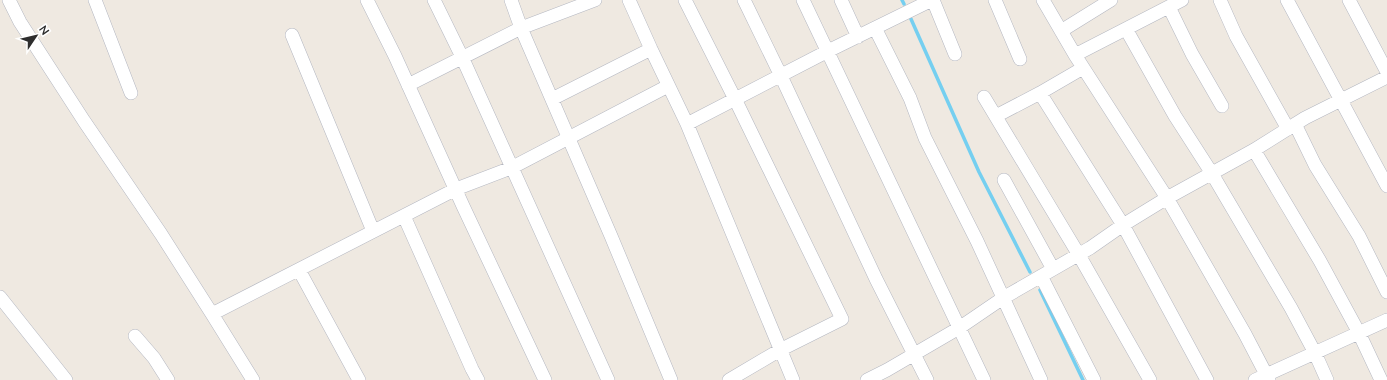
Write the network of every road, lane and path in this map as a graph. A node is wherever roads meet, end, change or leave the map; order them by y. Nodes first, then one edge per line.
1 (9, 0) edge
2 (95, 0) edge
3 (367, 0) edge
4 (434, 0) edge
5 (511, 0) edge
6 (595, 0) edge
7 (629, 0) edge
8 (685, 0) edge
9 (744, 0) edge
10 (803, 0) edge
11 (841, 0) edge
12 (995, 0) edge
13 (1043, 0) edge
14 (1110, 0) edge
15 (1182, 0) edge
16 (1220, 0) edge
17 (1287, 0) edge
18 (1349, 0) edge
19 (928, 1) edge
20 (1169, 7) junction
21 (521, 28) junction
22 (875, 28) junction
23 (1126, 29) junction
24 (1061, 31) junction
25 (292, 35) dead end
26 (858, 36) junction
27 (651, 49) junction
28 (828, 51) junction
29 (955, 54) dead end
30 (1075, 55) junction
31 (462, 57) junction
32 (1020, 59) dead end
33 (1083, 68) junction
34 (1387, 72) edge
35 (781, 76) junction
36 (1387, 77) edge
37 (408, 85) junction
38 (668, 86) junction
39 (131, 93) dead end
40 (1040, 93) junction
41 (984, 97) dead end
42 (552, 99) junction
43 (735, 99) junction
44 (1341, 100) junction
45 (1222, 106) dead end
46 (996, 116) junction
47 (687, 124) junction
48 (1291, 126) junction
49 (569, 137) junction
50 (1254, 150) junction
51 (511, 168) junction
52 (1211, 172) junction
53 (1004, 180) dead end
54 (1387, 186) edge
55 (456, 189) junction
56 (1167, 198) junction
57 (404, 216) junction
58 (1123, 225) junction
59 (373, 231) junction
60 (1079, 255) junction
61 (1053, 269) junction
62 (299, 270) junction
63 (1041, 276) junction
64 (1387, 292) edge
65 (0, 297) edge
66 (1003, 298) junction
67 (212, 314) junction
68 (1387, 320) edge
69 (959, 328) junction
70 (1359, 333) junction
71 (135, 336) dead end
72 (780, 350) junction
73 (1315, 353) junction
74 (914, 354) junction
75 (889, 375) edge
76 (1263, 378) edge
77 (66, 380) edge
78 (168, 380) edge
79 (253, 380) edge
80 (359, 380) edge
81 (478, 380) edge
82 (545, 380) edge
83 (608, 380) edge
84 (671, 380) edge
85 (729, 380) edge
86 (793, 380) edge
87 (866, 380) edge
88 (927, 380) edge
89 (984, 380) edge
90 (1041, 380) edge
91 (1094, 380) edge
92 (1150, 380) edge
93 (1208, 380) edge
94 (1327, 380) edge
95 (1381, 380) edge

1 - 67 street
2 - 39 street
3 - 37 street
4 - 31 street
5 - 21 street
6 - 21 street
7 - 27 street
8 - 43 street
9 - 35 street
10 - 28 street
11 - 26 street
12 - 32 street
13 - 24 street
14 - 24 street
15 - 20 street
16 - 48 street
17 - 44 street
18 - 34 street
19 - 22 street
19 - 29 street
20 - 23 street
20 - 45 street
21 - 31 street
21 - 42 street
22 - 26 street
22 - 66 street
23 - 30 street
23 - 52 street
24 - 30 street
25 - 59 street
26 - 28 street
27 - 38 street
27 - 42 street
28 - 35 street
28 - 69 street
30 - 33 street
31 - 37 street
31 - 51 street
33 - 40 street
33 - 56 street
35 - 43 street
35 - 74 street
36 - 44 street
37 - 55 street
38 - 47 street
38 - 49 street
40 - 46 street
40 - 58 street
41 - 46 street
42 - 49 street
43 - 47 street
43 - 72 street
44 - 48 street
44 - 54 street
46 - 60 street
47 - 72 street
48 - 50 street
48 - 64 street
49 - 51 street
49 - 84 street
50 - 52 street
50 - 70 street
51 - 55 street
51 - 83 street
52 - 56 street
52 - 73 street
53 - 61 street
55 - 57 street
55 - 82 street
56 - 58 street
56 - 76 street
57 - 59 street
57 - 81 street
58 - 60 street
58 - 93 street
59 - 62 street
60 - 61 street
60 - 92 street
61 - 63 street
62 - 67 street
62 - 80 street
63 - 66 street
63 - 91 street
65 - 77 street
66 - 69 street
66 - 90 street
67 - 79 street
68 - 70 street
69 - 74 street
69 - 89 street
70 - 73 street
70 - 95 street
71 - 78 street
72 - 85 street
72 - 86 street
73 - 76 street
73 - 94 street
74 - 75 street
74 - 88 street
75 - 87 street

